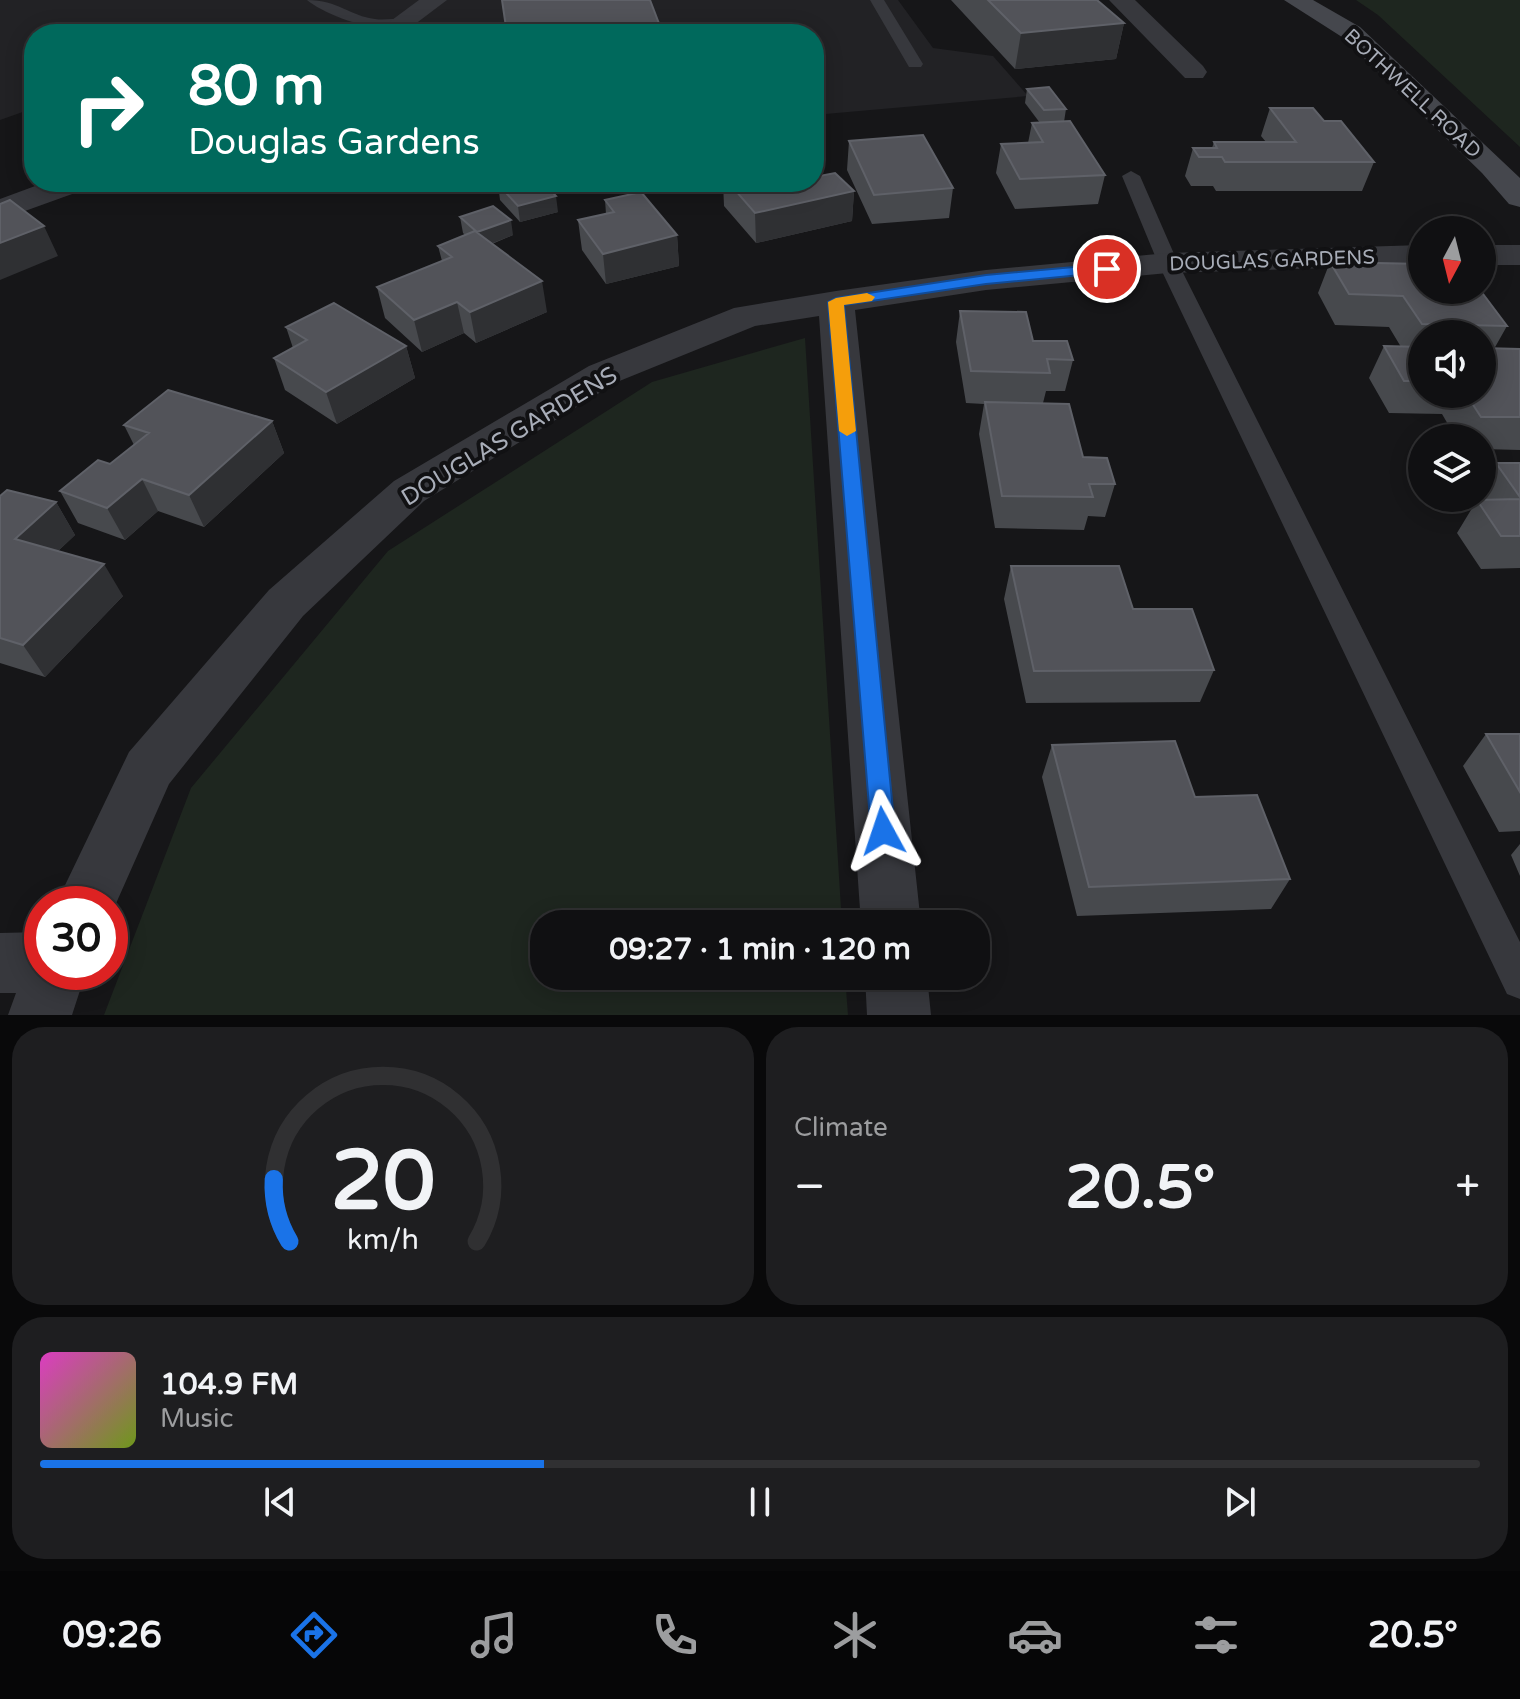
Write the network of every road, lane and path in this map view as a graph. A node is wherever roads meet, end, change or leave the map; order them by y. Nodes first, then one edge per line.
1 (314, 0) edge
2 (435, 0) edge
3 (877, 0) edge
4 (1121, 0) edge
5 (1296, 0) edge
6 (372, 24) edge
7 (400, 24) edge
8 (915, 64) dead end
9 (1194, 72) dead end
10 (1131, 176) dead end
11 (48, 192) edge
12 (1520, 197) edge
13 (0, 210) edge
14 (1408, 255) edge
15 (1496, 255) edge
16 (1520, 255) edge
17 (1168, 263) junction
18 (836, 302) junction
19 (94, 886) edge
20 (890, 910) edge
21 (24, 962) edge
22 (0, 963) edge
23 (1520, 981) edge
24 (49, 990) edge
25 (897, 990) edge
26 (40, 1015) edge
27 (899, 1015) edge

1 - 6 lane
2 - 7 street
3 - 8 lane
4 - 9 street
5 - 12 main road, BOTHWELL ROAD
10 - 17 lane
11 - 13 street
14 - 17 street, DOUGLAS GARDENS
15 - 16 street
17 - 18 street, DOUGLAS GARDENS
17 - 23 lane
18 - 19 street, DOUGLAS GARDENS
18 - 20 street
21 - 22 street
24 - 26 street
25 - 27 street

